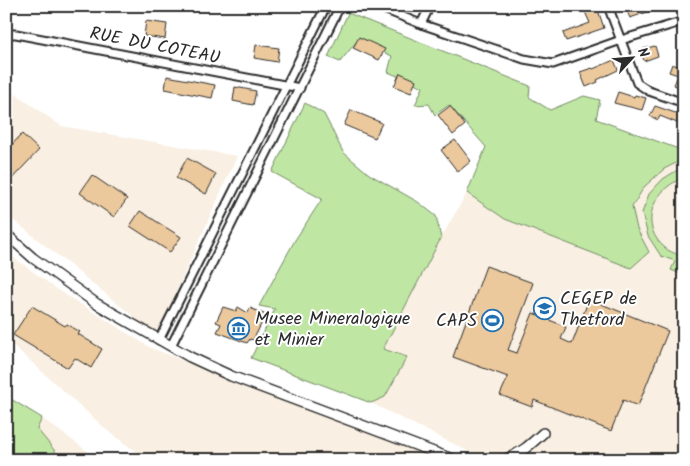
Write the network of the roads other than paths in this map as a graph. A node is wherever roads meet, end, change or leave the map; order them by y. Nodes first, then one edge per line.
1 (326, 6) edge
2 (340, 6) edge
3 (376, 6) edge
4 (430, 6) edge
5 (608, 6) edge
6 (684, 21) edge
7 (421, 24) junction
8 (6, 37) edge
9 (621, 40) junction
10 (287, 85) junction
11 (300, 88) junction
12 (684, 103) edge
13 (242, 175) junction
14 (254, 179) junction
15 (6, 234) edge
16 (191, 275) junction
17 (204, 280) junction
18 (159, 340) junction
19 (171, 346) junction
20 (543, 433) dead end
21 (455, 460) edge
22 (504, 460) edge

1 - 10 street
2 - 11 street
3 - 7 street
4 - 7 street
5 - 9 street
6 - 9 street
7 - 9 street
8 - 10 street, RUE DU COTEAU
9 - 12 street
10 - 11 street, RUE DU COTEAU
10 - 13 street
11 - 14 street
13 - 14 street
13 - 16 street
14 - 17 street
15 - 18 main road
16 - 17 street
16 - 18 street
17 - 19 street
18 - 19 main road
19 - 21 main road
20 - 22 main road

